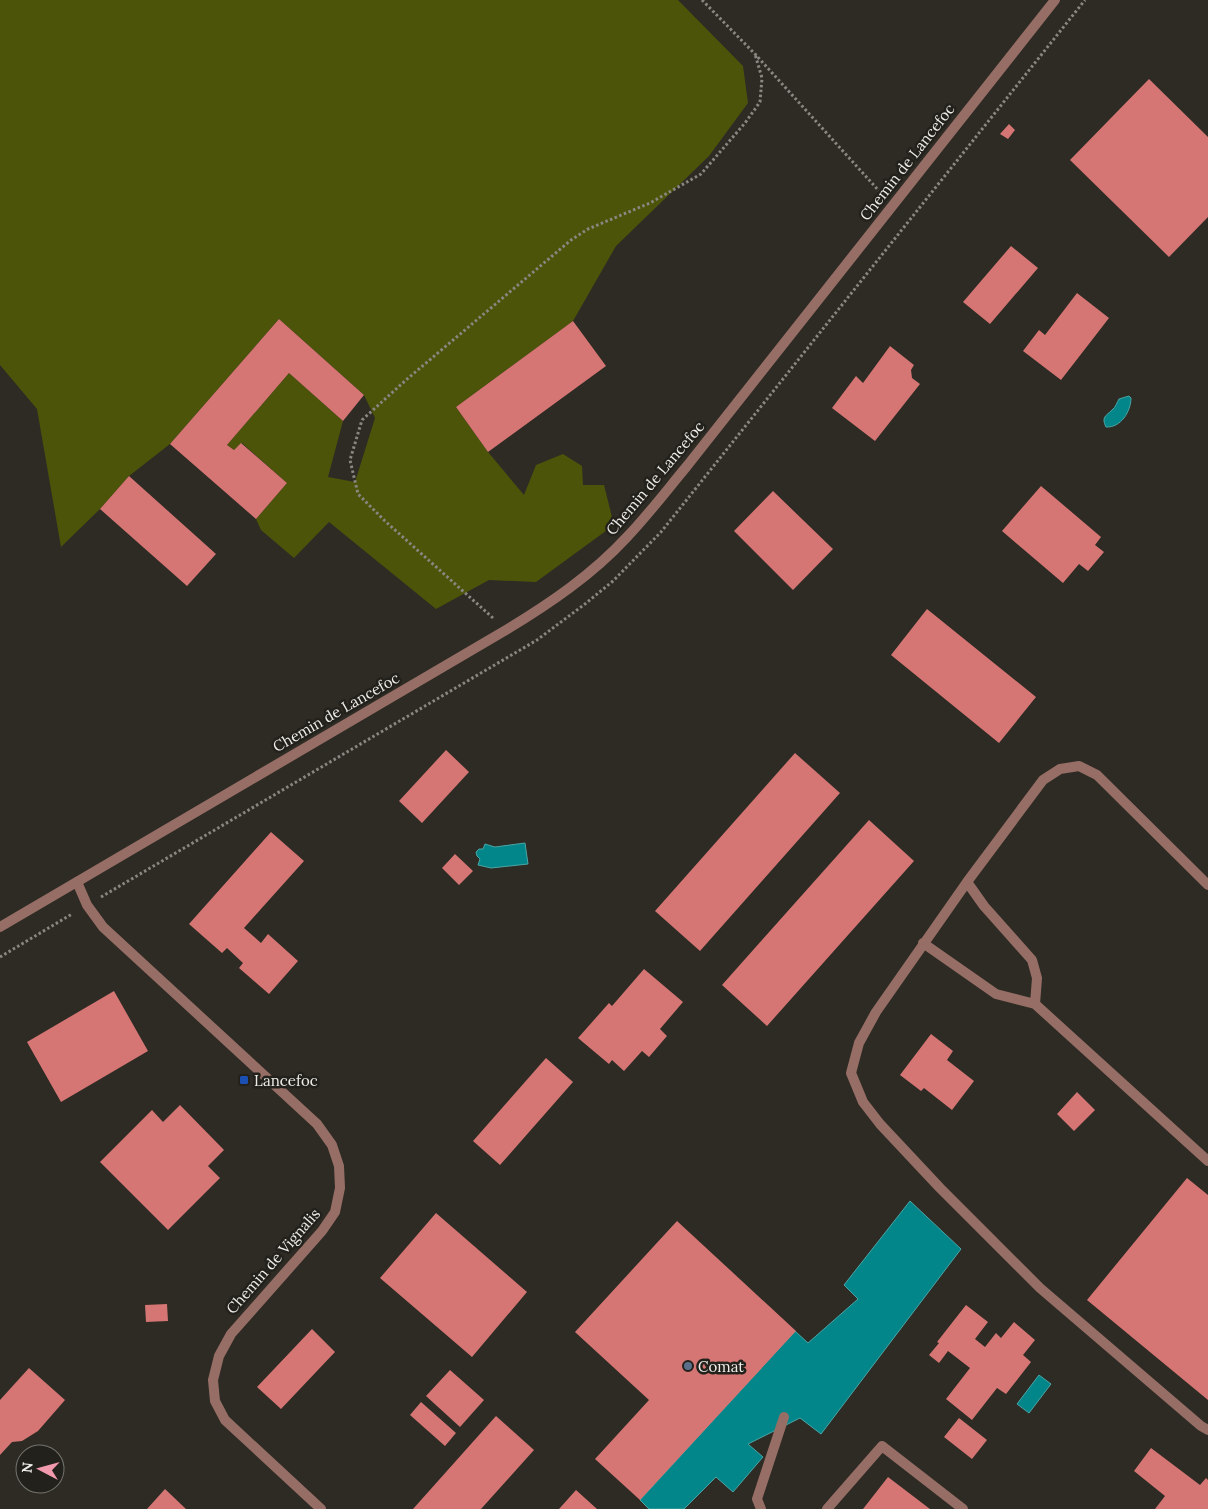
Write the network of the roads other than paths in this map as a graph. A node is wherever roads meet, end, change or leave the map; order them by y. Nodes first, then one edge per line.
1 (1055, 0) edge
2 (77, 882) junction
3 (967, 882) junction
4 (1208, 885) edge
5 (0, 927) edge
6 (923, 943) junction
7 (1035, 1004) junction
8 (1208, 1161) edge
9 (784, 1417) dead end
10 (1208, 1430) edge
11 (321, 1509) edge
12 (761, 1509) edge
13 (828, 1509) edge
14 (963, 1509) edge

1 - 2 street, Chemin de Lancefoc
2 - 5 street, Chemin de Lancefoc
2 - 11 street, Chemin de Vignalis
3 - 4 street
3 - 6 street
3 - 7 street
6 - 7 street
6 - 10 street
7 - 8 street
9 - 12 street
13 - 14 street

